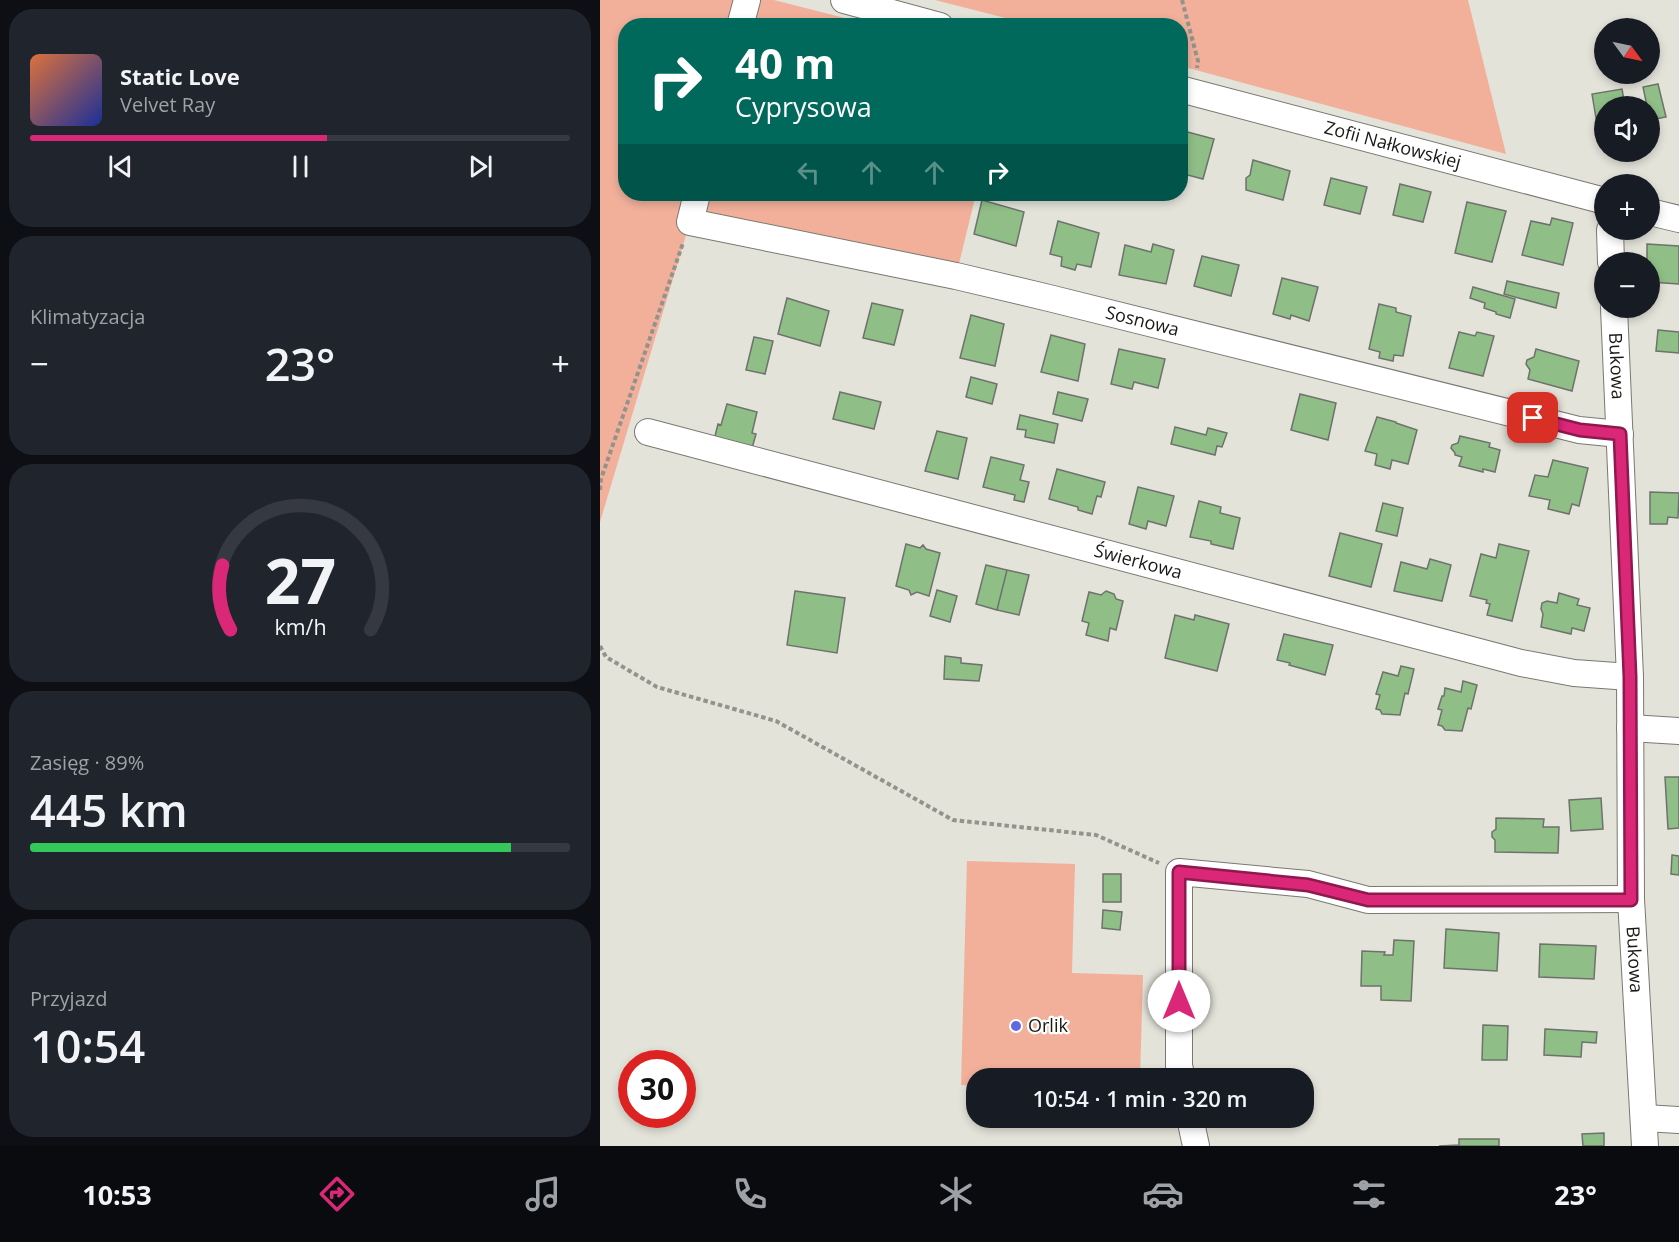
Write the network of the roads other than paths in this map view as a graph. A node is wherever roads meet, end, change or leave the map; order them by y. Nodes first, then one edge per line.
1 (747, 0) edge
2 (844, 0) edge
3 (742, 18) edge
4 (910, 18) edge
5 (1188, 91) edge
6 (1594, 198) edge
7 (695, 201) edge
8 (1660, 214) edge
9 (1679, 219) edge
10 (1614, 318) edge
11 (648, 432) dead end
12 (1620, 434) junction
13 (1630, 677) junction
14 (1630, 728) junction
15 (1679, 731) edge
16 (1631, 900) junction
17 (1180, 1068) edge
18 (1644, 1118) junction
19 (1679, 1120) edge
20 (1192, 1128) edge
21 (1196, 1146) edge
22 (1645, 1146) edge

1 - 3 street
2 - 4 street
5 - 6 street, Zofii Nałkowskiej
7 - 12 street, Sosnowa
8 - 9 street
10 - 12 street, Bukowa
11 - 13 street, Świerkowa
12 - 13 street, Bukowa
13 - 14 street, Bukowa
14 - 15 street
14 - 16 street, Bukowa
16 - 17 street
16 - 18 street, Bukowa
18 - 19 street
18 - 22 street, Bukowa
20 - 21 street

